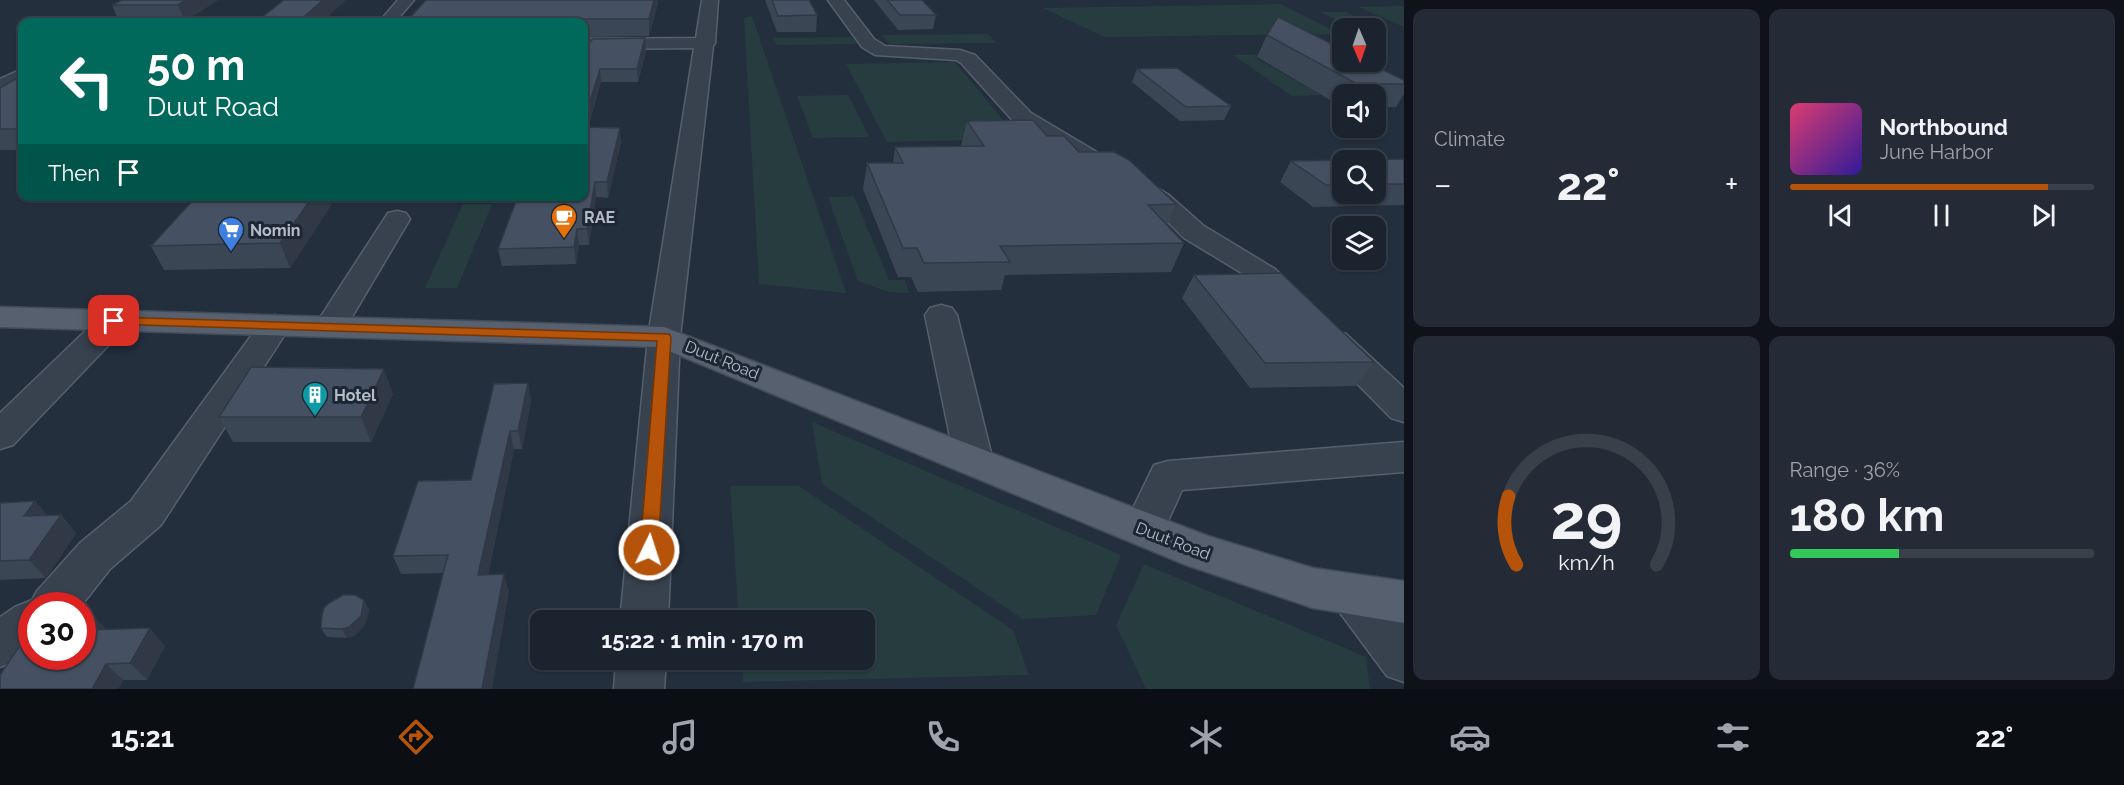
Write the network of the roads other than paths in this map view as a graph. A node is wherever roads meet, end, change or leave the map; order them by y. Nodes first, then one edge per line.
1 (406, 0) edge
2 (836, 0) edge
3 (390, 18) edge
4 (702, 22) edge
5 (588, 45) edge
6 (18, 77) edge
7 (0, 87) edge
8 (396, 219) dead end
9 (941, 315) dead end
10 (0, 317) edge
11 (114, 321) junction
12 (275, 325) junction
13 (330, 327) junction
14 (664, 337) junction
15 (1404, 409) edge
16 (0, 435) edge
17 (1404, 457) edge
18 (974, 461) junction
19 (1144, 529) junction
20 (65, 592) edge
21 (1354, 596) junction
22 (1404, 602) edge
23 (645, 610) edge
24 (18, 632) edge
25 (0, 644) edge
26 (1404, 659) edge
27 (640, 670) edge
28 (639, 689) edge

1 - 3 street
2 - 15 street
4 - 5 street
4 - 14 street
6 - 7 street
8 - 13 street
9 - 18 street
10 - 11 main road, Duut Road
11 - 12 main road, Duut Road
11 - 16 street
12 - 13 main road, Duut Road
12 - 20 street
13 - 14 main road, Duut Road
14 - 18 main road, Duut Road
14 - 23 street
17 - 19 street
18 - 19 main road, Duut Road
19 - 21 main road, Duut Road
21 - 22 main road, Duut Road
21 - 26 street
24 - 25 street
27 - 28 street

